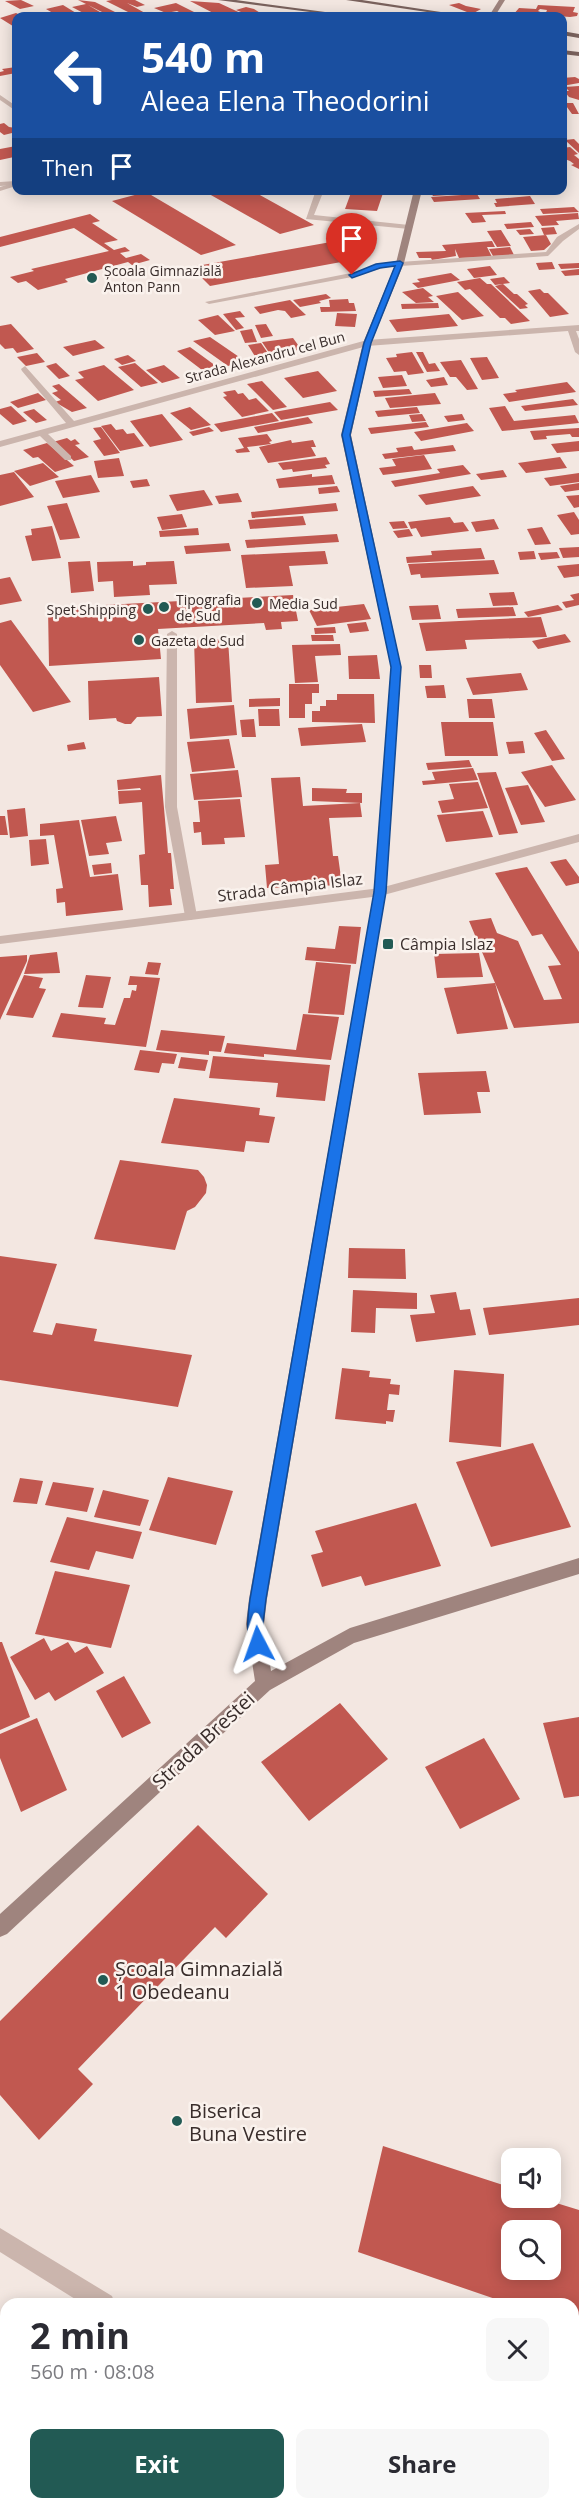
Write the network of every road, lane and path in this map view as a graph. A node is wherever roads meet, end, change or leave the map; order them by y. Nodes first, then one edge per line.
1 (221, 0) edge
2 (349, 0) edge
3 (319, 12) edge
4 (435, 12) edge
5 (318, 195) edge
6 (417, 195) edge
7 (409, 226) junction
8 (579, 226) edge
9 (400, 263) junction
10 (209, 302) dead end
11 (575, 328) edge
12 (368, 343) junction
13 (579, 352) edge
14 (25, 369) dead end
15 (72, 424) junction
16 (42, 433) junction
17 (0, 444) edge
18 (68, 458) dead end
19 (172, 634) dead end
20 (579, 838) edge
21 (380, 892) junction
22 (191, 916) junction
23 (0, 940) edge
24 (579, 1566) edge
25 (264, 1684) junction
26 (0, 1927) edge
27 (0, 2239) edge
28 (94, 2298) edge

1 - 3 main road
2 - 4 main road
5 - 7 street
6 - 7 main road
7 - 9 main road
8 - 9 street
9 - 10 street
9 - 12 main road
11 - 12 street, Strada Alexandru cel Bun
11 - 13 street
12 - 15 street, Strada Alexandru cel Bun
12 - 21 main road
14 - 15 street
15 - 16 street, Strada Alexandru cel Bun
16 - 17 street, Strada Alexandru cel Bun
16 - 18 street
19 - 22 street
20 - 21 street, Strada Câmpia Islaz
21 - 22 street, Strada Câmpia Islaz
21 - 25 main road
22 - 23 street, Strada Câmpia Islaz
24 - 25 main road, Strada Brestei
25 - 26 main road, Strada Brestei
27 - 28 street

